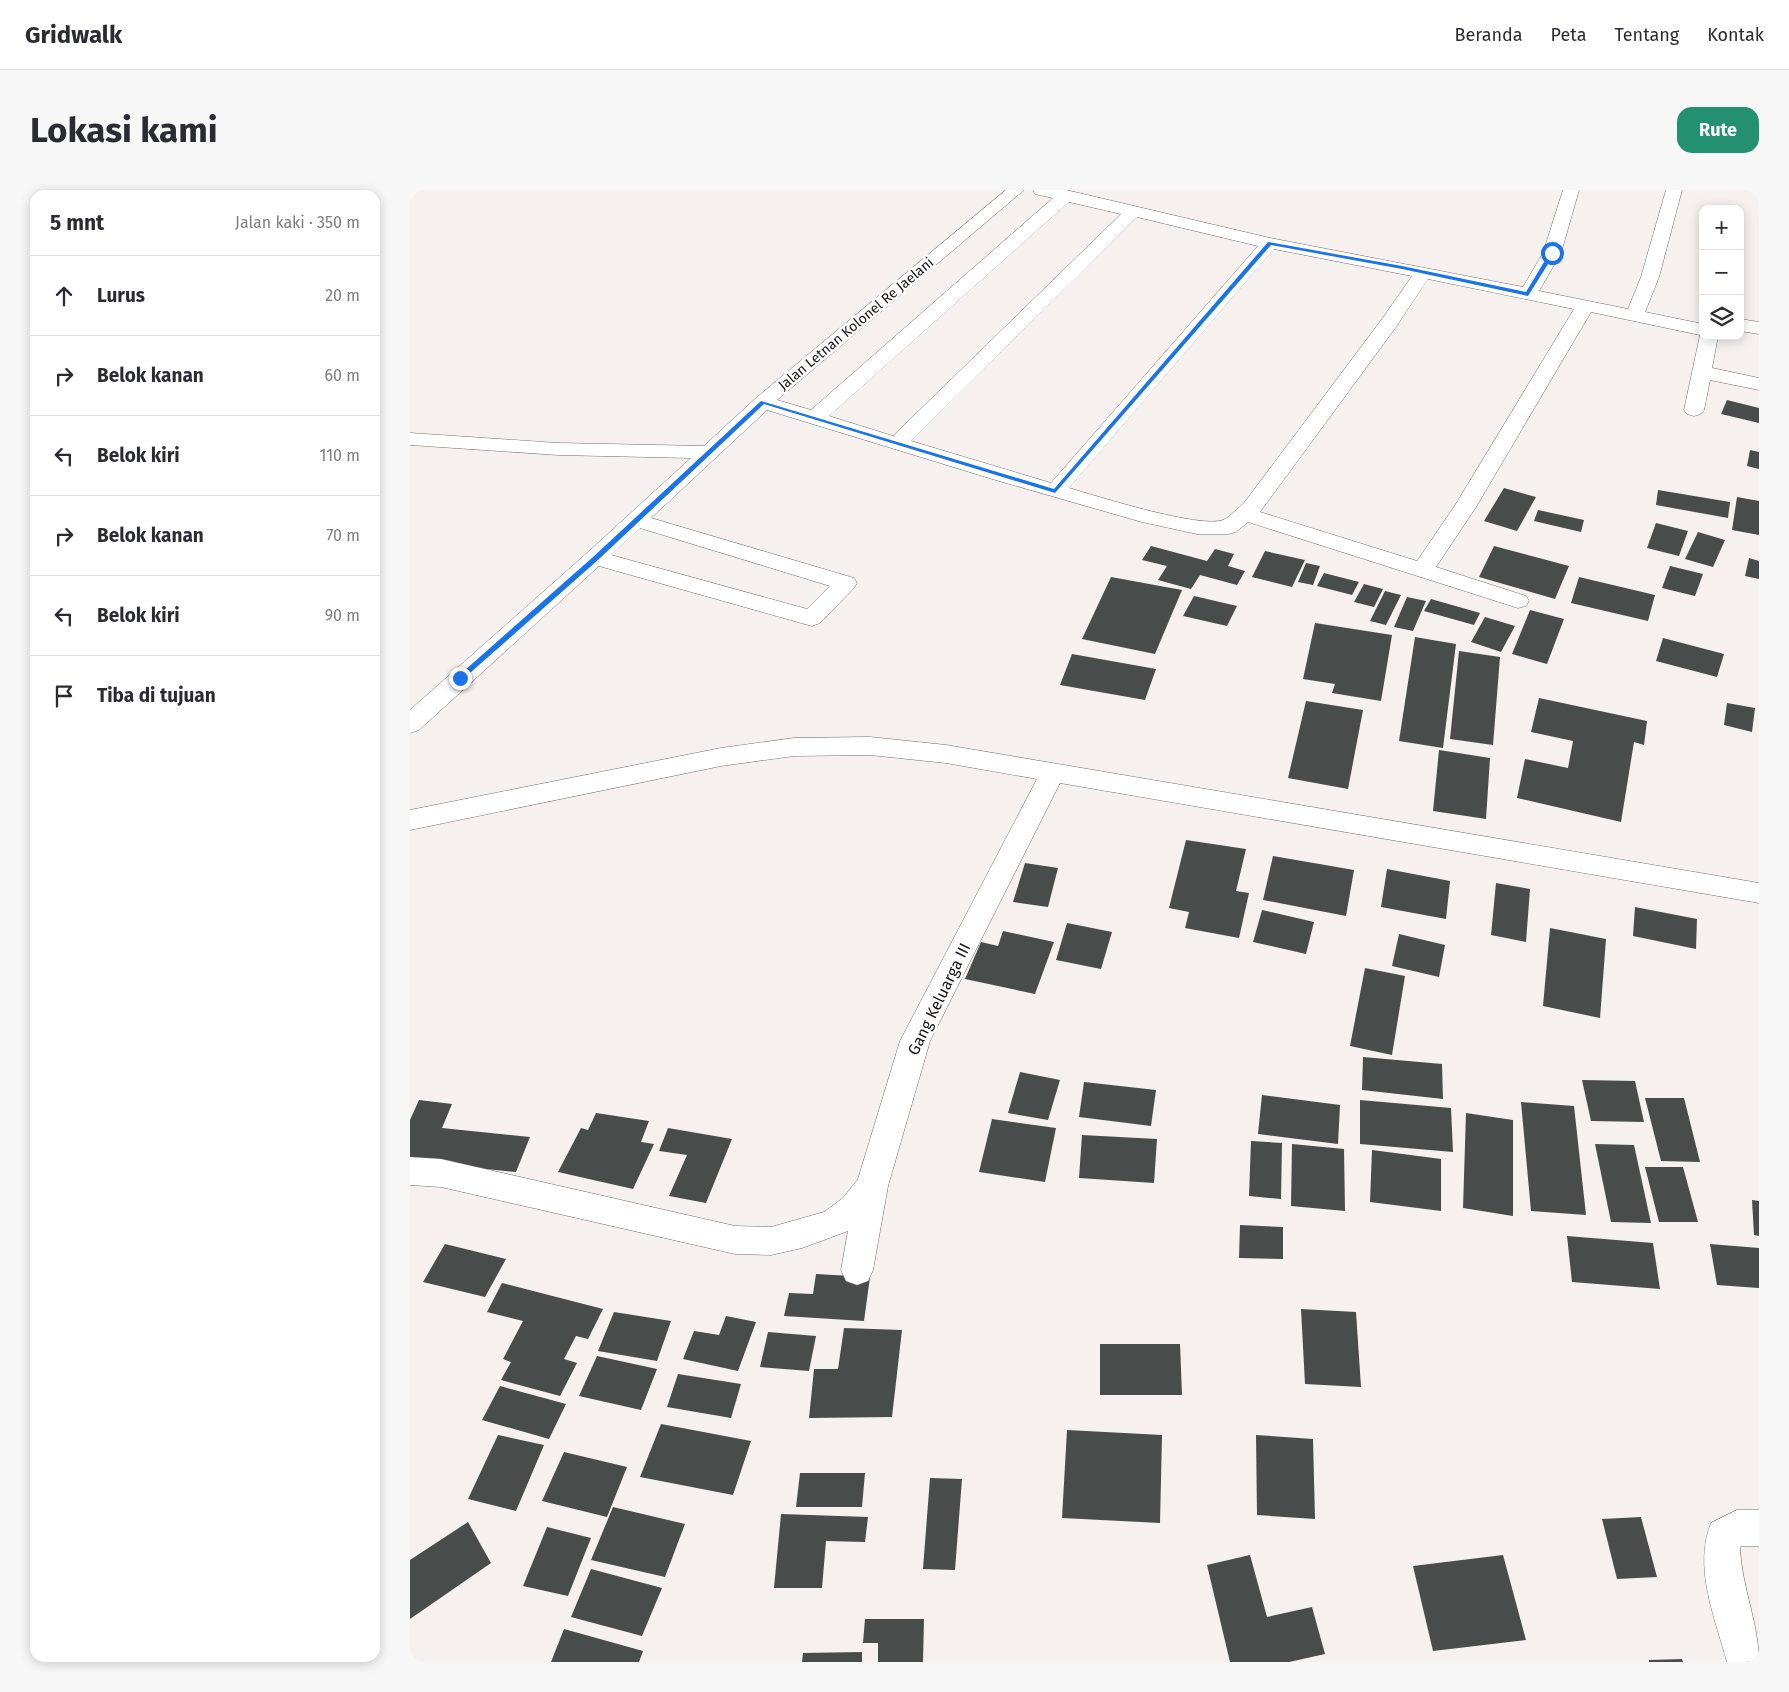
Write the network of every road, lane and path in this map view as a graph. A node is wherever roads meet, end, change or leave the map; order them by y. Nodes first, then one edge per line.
1 (1016, 190) edge
2 (1041, 190) edge
3 (1571, 190) edge
4 (1674, 190) edge
5 (1066, 195) junction
6 (1132, 213) junction
7 (1270, 244) junction
8 (1424, 272) junction
9 (1528, 294) junction
10 (1585, 306) junction
11 (1634, 316) junction
12 (1744, 326) edge
13 (1759, 328) edge
14 (1699, 329) edge
15 (1708, 340) edge
16 (1702, 372) junction
17 (1759, 384) edge
18 (763, 402) junction
19 (1694, 410) dead end
20 (816, 417) junction
21 (410, 439) edge
22 (897, 443) junction
23 (711, 452) junction
24 (1055, 491) junction
25 (1245, 514) junction
26 (636, 520) junction
27 (595, 558) junction
28 (1422, 571) junction
29 (1518, 601) dead end
30 (410, 724) edge
31 (1053, 772) junction
32 (410, 820) edge
33 (1759, 893) edge
34 (410, 1171) edge
35 (872, 1186) junction
36 (857, 1270) dead end
37 (1759, 1528) edge
38 (1746, 1662) edge

1 - 18 street, Jalan Letnan Kolonel Re Jaelani
2 - 5 street
3 - 9 street
4 - 11 street
5 - 6 street
5 - 20 street
6 - 7 street
6 - 22 street
7 - 8 street
7 - 24 street
8 - 9 street
8 - 25 street
9 - 10 street
10 - 11 street
10 - 28 street
11 - 14 street
12 - 13 street
15 - 16 street
16 - 17 street
16 - 19 street
18 - 20 street
18 - 23 street, Jalan Letnan Kolonel Re Jaelani
20 - 22 street
21 - 23 street
22 - 24 street
23 - 26 street, Jalan Letnan Kolonel Re Jaelani
24 - 25 street
25 - 28 street
26 - 27 street, Jalan Letnan Kolonel Re Jaelani
26 - 27 street
27 - 30 street, Jalan Letnan Kolonel Re Jaelani
28 - 29 street
31 - 32 street
31 - 33 street
31 - 35 street, Gang Keluarga III
34 - 35 street
35 - 36 street, Gang Keluarga III
37 - 38 street

